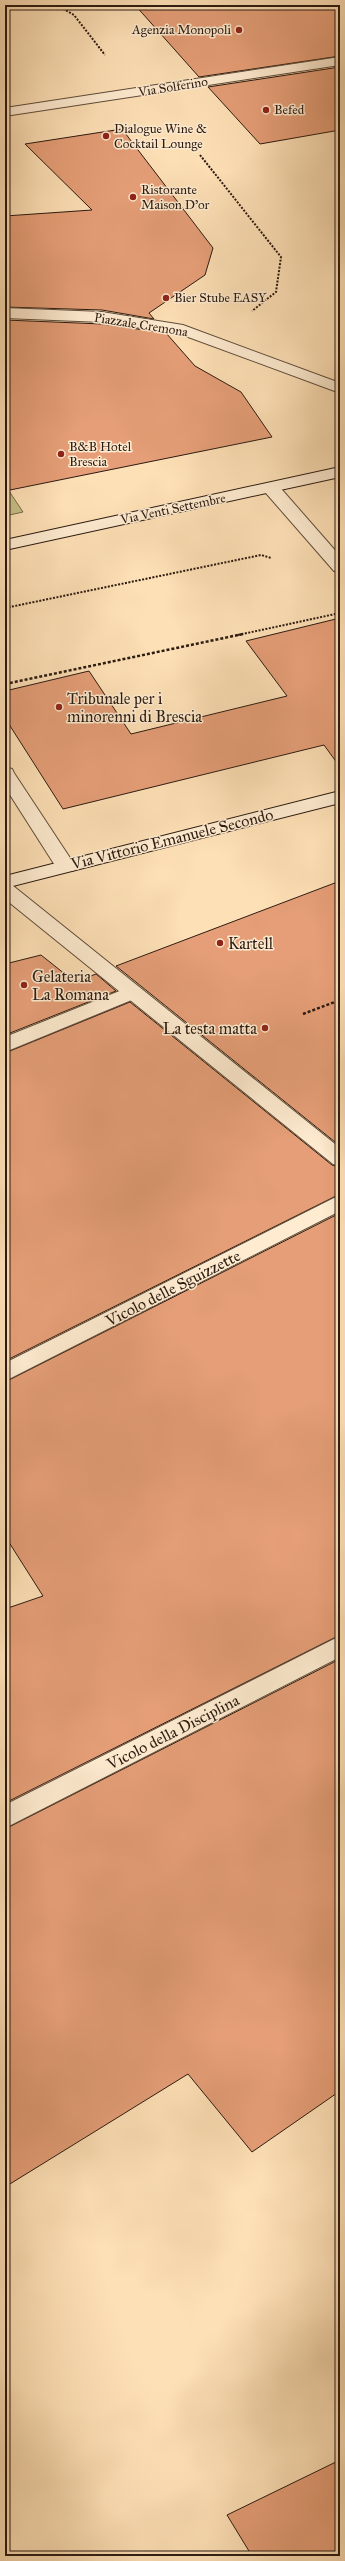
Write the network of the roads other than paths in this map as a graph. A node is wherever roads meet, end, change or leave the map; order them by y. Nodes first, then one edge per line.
1 (340, 61) edge
2 (5, 112) edge
3 (5, 313) edge
4 (340, 388) edge
5 (340, 472) edge
6 (271, 488) junction
7 (5, 545) edge
8 (340, 568) edge
9 (5, 774) edge
10 (340, 797) edge
11 (66, 867) junction
12 (5, 882) edge
13 (5, 889) edge
14 (132, 992) junction
15 (5, 1045) edge
16 (340, 1159) edge
17 (340, 1202) edge
18 (5, 1374) edge
19 (340, 1646) edge
20 (5, 1818) edge

1 - 2 street, Via Solferino
3 - 4 street, Piazzale Cremona
5 - 6 street, Via Venti Settembre
6 - 7 street, Via Venti Settembre
6 - 8 street
9 - 11 street
10 - 11 street, Via Vittorio Emanuele Secondo
11 - 12 street, Via Vittorio Emanuele Secondo
13 - 14 street
14 - 15 street
14 - 16 street
17 - 18 street, Vicolo delle Sguizzette
19 - 20 street, Vicolo della Disciplina

